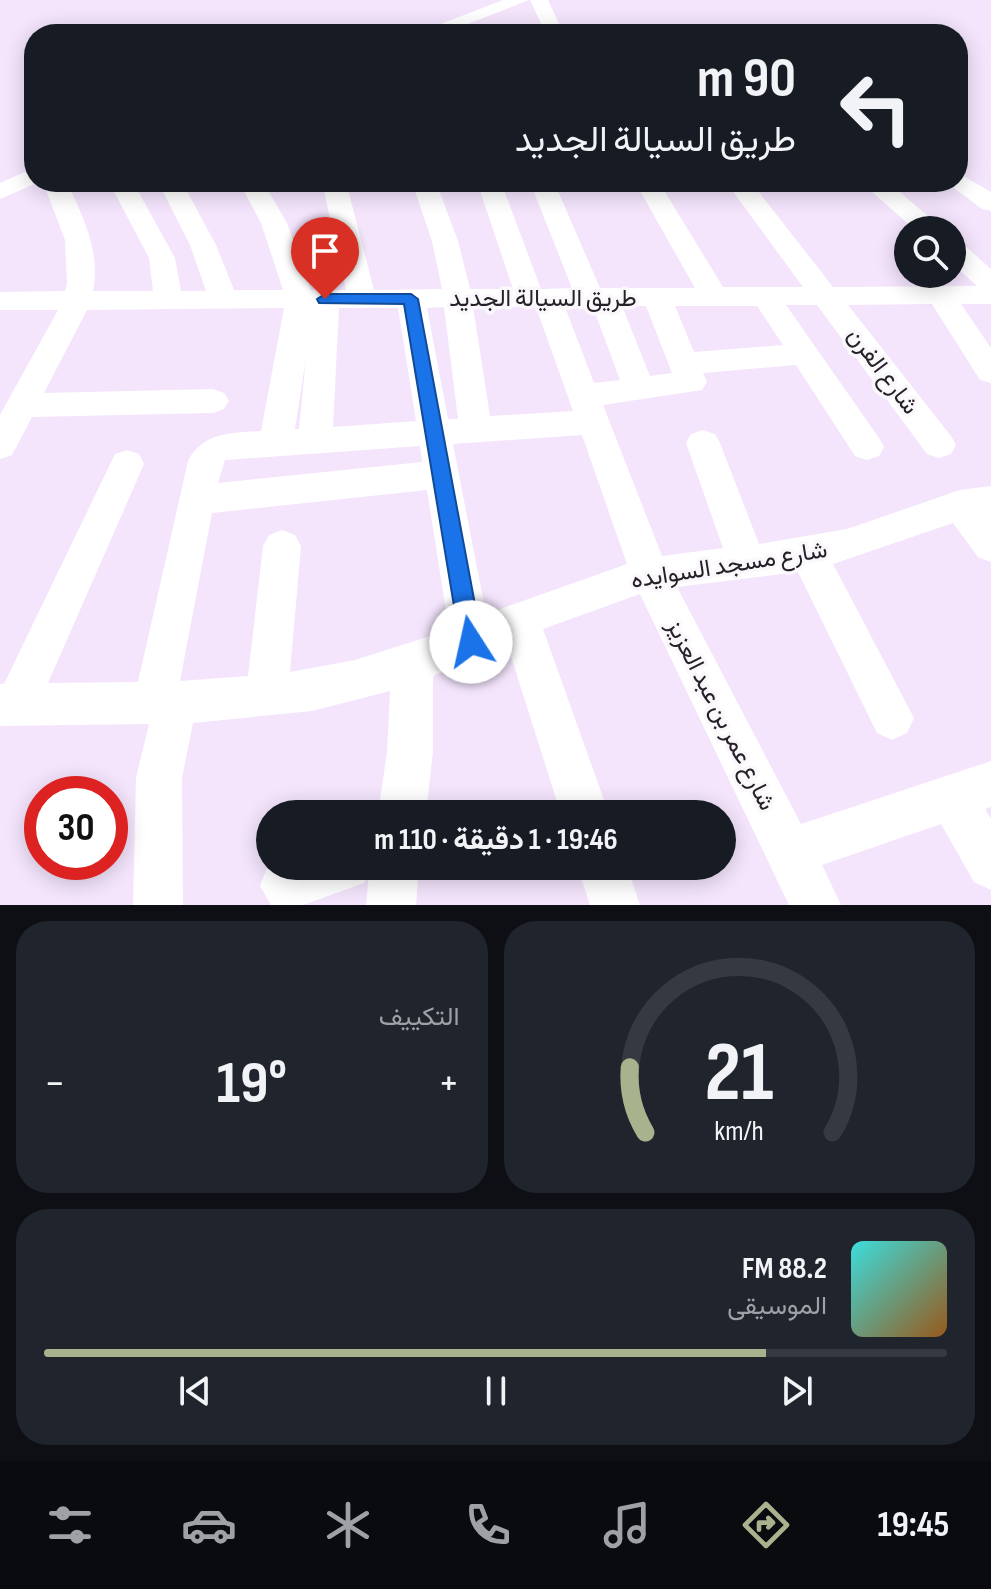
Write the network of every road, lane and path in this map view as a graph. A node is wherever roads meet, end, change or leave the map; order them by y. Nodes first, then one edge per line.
1 (520, 0) edge
2 (539, 0) edge
3 (473, 16) junction
4 (454, 24) edge
5 (476, 24) edge
6 (550, 24) edge
7 (24, 180) edge
8 (968, 187) edge
9 (0, 192) edge
10 (59, 192) edge
11 (126, 192) edge
12 (175, 192) edge
13 (257, 192) edge
14 (336, 192) edge
15 (427, 192) edge
16 (493, 192) edge
17 (547, 192) edge
18 (653, 192) edge
19 (746, 192) edge
20 (885, 192) edge
21 (991, 204) edge
22 (914, 216) edge
23 (966, 261) edge
24 (991, 284) edge
25 (940, 295) junction
26 (991, 295) edge
27 (826, 296) junction
28 (657, 297) junction
29 (714, 297) junction
30 (766, 297) junction
31 (539, 298) junction
32 (597, 298) junction
33 (362, 299) junction
34 (411, 299) junction
35 (455, 299) junction
36 (169, 300) junction
37 (223, 300) junction
38 (312, 300) junction
39 (7, 301) edge
40 (77, 301) junction
41 (0, 332) edge
42 (805, 354) junction
43 (685, 364) junction
44 (991, 372) edge
45 (639, 389) junction
46 (213, 401) dead end
47 (22, 405) junction
48 (589, 409) junction
49 (476, 430) junction
50 (434, 432) junction
51 (315, 441) junction
52 (703, 443) dead end
53 (276, 444) junction
54 (939, 445) dead end
55 (0, 446) edge
56 (867, 447) dead end
57 (127, 464) dead end
58 (442, 474) junction
59 (197, 500) junction
60 (976, 503) edge
61 (282, 546) dead end
62 (991, 546) edge
63 (808, 554) junction
64 (747, 563) junction
65 (650, 574) junction
66 (520, 621) junction
67 (471, 642) junction
68 (412, 665) junction
69 (267, 696) junction
70 (166, 701) junction
71 (8, 705) edge
72 (892, 718) dead end
73 (971, 791) edge
74 (404, 800) edge
75 (580, 800) edge
76 (789, 852) junction
77 (991, 865) edge
78 (304, 880) edge
79 (393, 880) edge
80 (607, 880) edge
81 (285, 886) dead end
82 (158, 905) edge
83 (391, 905) edge
84 (615, 905) edge
85 (816, 905) edge

1 - 3 street
2 - 6 street
3 - 4 street
3 - 5 street
7 - 9 street
8 - 21 street
10 - 40 street
11 - 36 street
12 - 37 street
13 - 38 street
14 - 33 street
15 - 35 street
16 - 31 street, شارع عمر بن عبد العزيز
17 - 32 street
18 - 29 street
19 - 27 street, شارع الفرن
20 - 22 street
23 - 24 street
25 - 26 street, طريق السيالة الجديد
25 - 27 street, طريق السيالة الجديد
25 - 44 street
27 - 30 street, طريق السيالة الجديد
27 - 54 street, شارع الفرن
28 - 29 street, طريق السيالة الجديد
28 - 32 street, طريق السيالة الجديد
28 - 43 street
29 - 30 street, طريق السيالة الجديد
30 - 42 street
31 - 32 street, طريق السيالة الجديد
31 - 35 street, طريق السيالة الجديد
31 - 48 street, شارع عمر بن عبد العزيز
32 - 45 street
33 - 34 street, طريق السيالة الجديد
33 - 38 street, طريق السيالة الجديد
34 - 35 street, طريق السيالة الجديد
34 - 50 street
35 - 49 street
36 - 37 street, طريق السيالة الجديد
36 - 40 street, طريق السيالة الجديد
37 - 38 street, طريق السيالة الجديد
38 - 51 street
38 - 53 street
39 - 40 street, طريق السيالة الجديد
39 - 41 street
40 - 47 street
42 - 43 street
42 - 56 street
43 - 45 street
45 - 48 street
46 - 47 street
47 - 55 street
48 - 49 street
48 - 65 street, شارع عمر بن عبد العزيز
49 - 50 street
50 - 51 street
50 - 58 street
51 - 53 street
52 - 64 street
53 - 59 street
57 - 71 street
58 - 59 street
58 - 67 street
59 - 70 street
60 - 62 street
60 - 63 street, شارع مسجد السوايده
61 - 69 street
63 - 64 street, شارع مسجد السوايده
63 - 72 street
64 - 65 street, شارع مسجد السوايده
65 - 66 street, شارع مسجد السوايده
65 - 76 street, شارع عمر بن عبد العزيز
66 - 67 street, شارع مسجد السوايده
66 - 75 street
67 - 68 street, شارع مسجد السوايده
68 - 69 street, شارع مسجد السوايده
68 - 74 street
69 - 70 street, شارع مسجد السوايده
70 - 71 street, شارع مسجد السوايده
70 - 82 street
73 - 76 street
73 - 77 street
76 - 85 street, شارع عمر بن عبد العزيز
78 - 81 street
79 - 83 street
80 - 84 street

